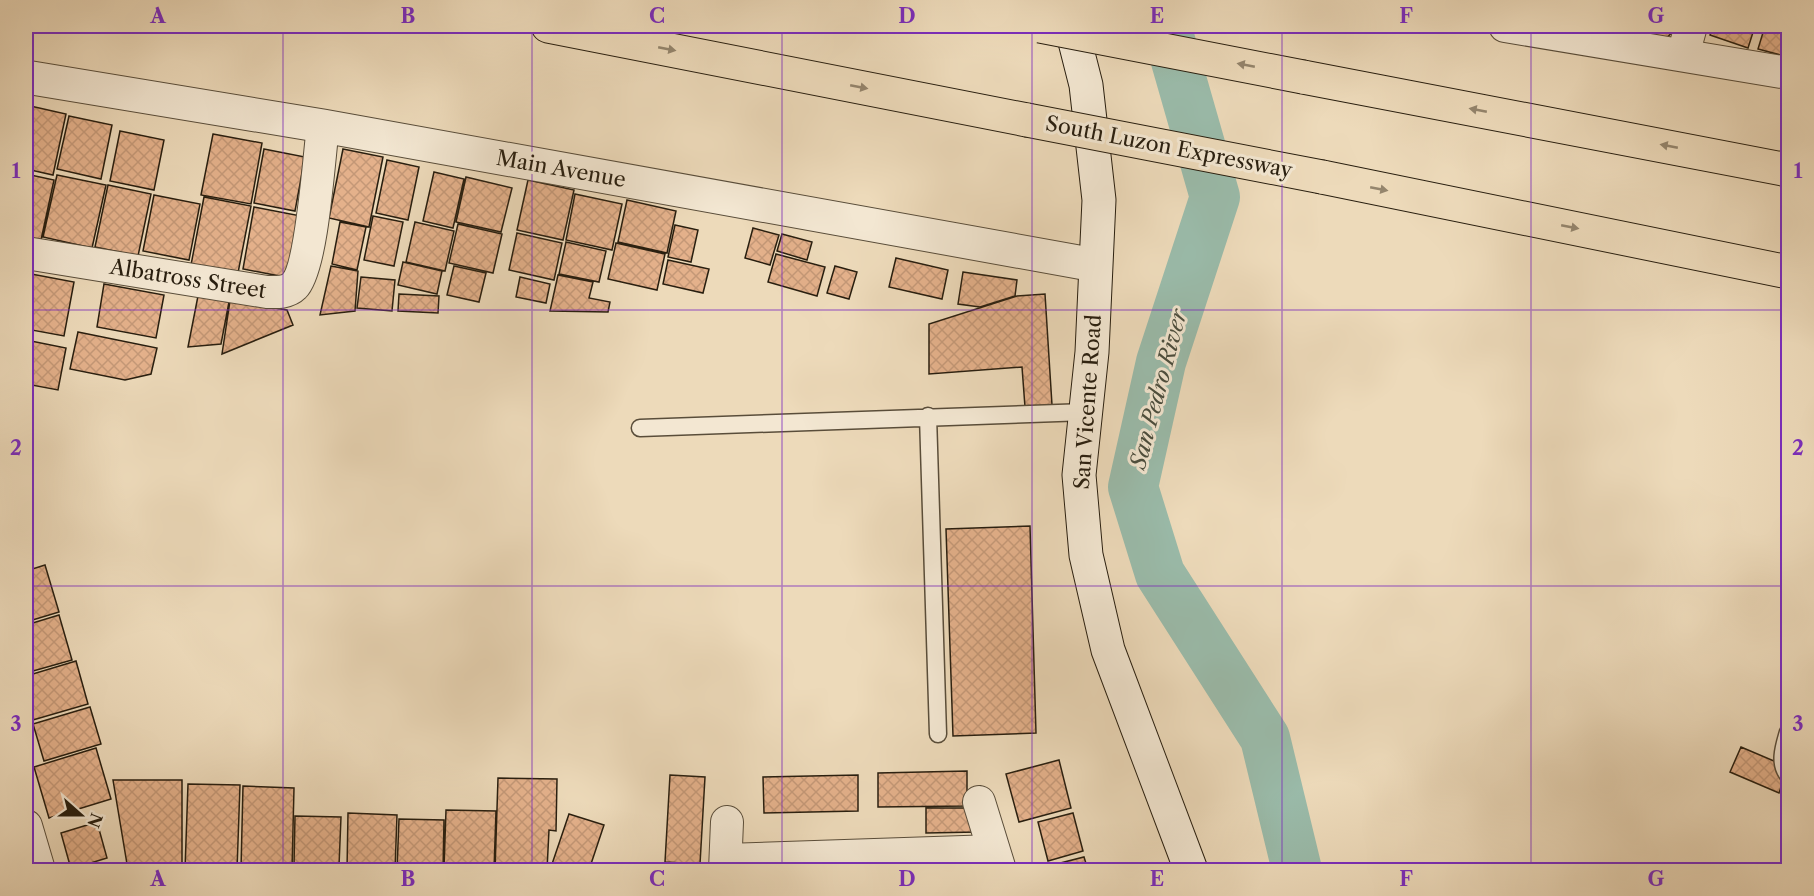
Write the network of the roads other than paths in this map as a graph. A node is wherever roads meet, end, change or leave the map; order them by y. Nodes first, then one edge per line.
1 (548, 26) edge
2 (1040, 26) edge
3 (1071, 26) edge
4 (1523, 27) edge
5 (1687, 40) edge
6 (1788, 73) edge
7 (26, 77) edge
8 (323, 126) junction
9 (1711, 154) junction
10 (1788, 159) edge
11 (1788, 170) edge
12 (1689, 251) junction
13 (26, 254) edge
14 (1095, 265) junction
15 (1788, 272) edge
16 (1788, 290) edge
17 (1086, 412) junction
18 (928, 416) junction
19 (640, 428) dead end
20 (1788, 732) edge
21 (938, 734) dead end
22 (1788, 775) edge
23 (979, 802) dead end
24 (727, 822) dead end
25 (26, 826) edge
26 (997, 860) edge
27 (725, 865) edge
28 (39, 870) edge
29 (1191, 870) edge

1 -> 12 highway, South Luzon Expressway, bridge
9 -> 2 highway, bridge
3 - 14 street, San Vicente Road
4 - 5 street
5 - 6 street
7 - 8 street, Main Avenue
8 - 13 street, Albatross Street
8 - 14 street, Main Avenue
9 - 10 highway
9 - 11 highway
12 - 15 highway, South Luzon Expressway
12 - 16 highway
14 - 17 street, San Vicente Road
17 - 18 lane
17 - 29 street, San Vicente Road
18 - 19 lane
18 - 21 lane
20 - 22 lane
23 - 26 street
24 - 27 street
25 - 28 street
26 - 27 street

